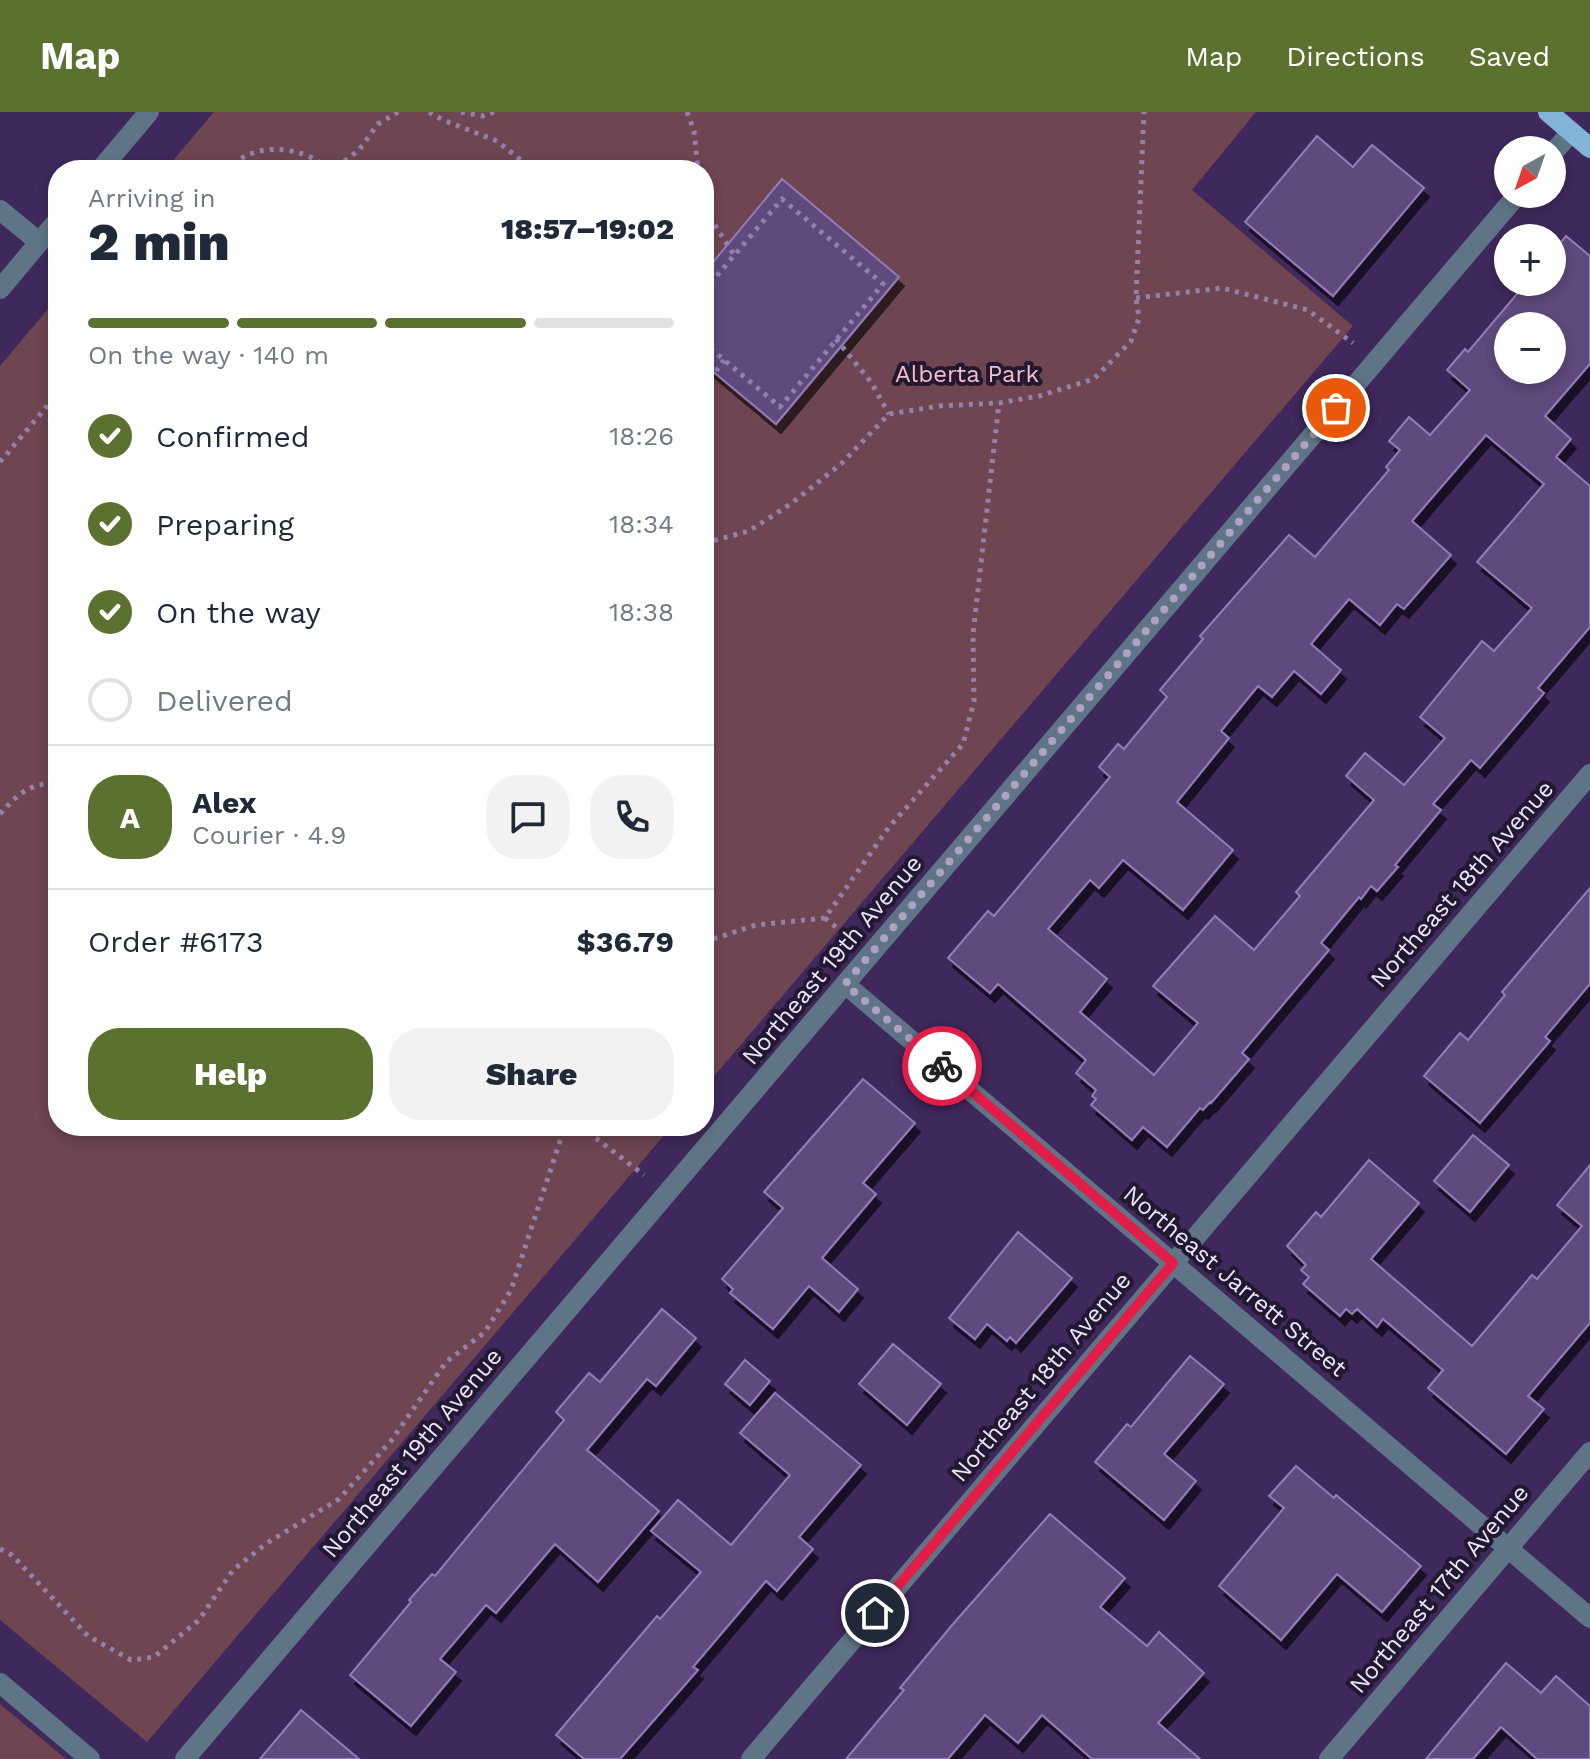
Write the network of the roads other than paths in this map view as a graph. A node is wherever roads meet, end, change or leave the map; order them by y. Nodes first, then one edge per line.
1 (149, 112) edge
2 (1548, 112) edge
3 (1571, 132) junction
4 (1566, 138) edge
5 (1590, 148) edge
6 (108, 160) edge
7 (1506, 208) edge
8 (0, 210) edge
9 (48, 232) edge
10 (39, 242) junction
11 (0, 289) edge
12 (1590, 774) edge
13 (845, 984) junction
14 (1173, 1263) junction
15 (1590, 1452) edge
16 (1508, 1549) junction
17 (1590, 1618) edge
18 (0, 1683) edge
19 (90, 1759) edge
20 (185, 1759) edge
21 (751, 1759) edge
22 (1329, 1759) edge

1 - 6 street
2 - 3 main road
3 - 4 street
3 - 5 main road
7 - 13 street, Northeast 19th Avenue
8 - 10 street
9 - 10 street
10 - 11 street
12 - 14 street, Northeast 18th Avenue
13 - 14 street, Northeast Jarrett Street
13 - 20 street, Northeast 19th Avenue
14 - 16 street, Northeast Jarrett Street
14 - 21 street, Northeast 18th Avenue
15 - 16 street, Northeast 17th Avenue
16 - 17 street, Northeast Jarrett Street
16 - 22 street, Northeast 17th Avenue
18 - 19 street

